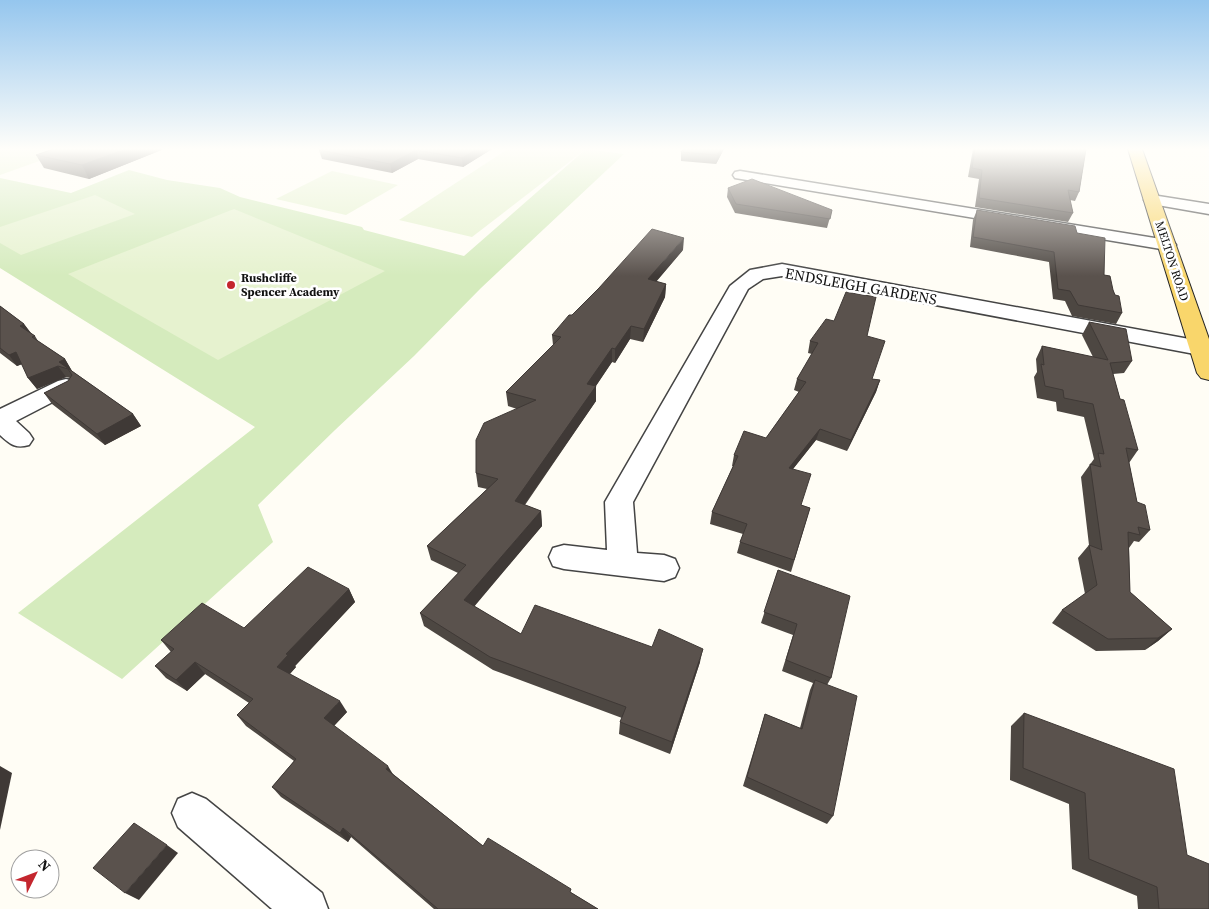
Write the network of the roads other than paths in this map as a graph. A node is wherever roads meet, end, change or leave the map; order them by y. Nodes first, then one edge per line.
1 (840, 191) edge
2 (1149, 191) edge
3 (1152, 200) junction
4 (1209, 209) edge
5 (1167, 245) junction
6 (1200, 348) junction
7 (1209, 373) edge
8 (66, 386) edge
9 (0, 420) edge
10 (20, 439) dead end
11 (564, 557) dead end
12 (623, 564) junction
13 (664, 568) dead end
14 (192, 813) dead end
15 (306, 909) edge

1 - 5 street
2 - 3 main road, MELTON ROAD
3 - 4 street
3 - 5 main road, MELTON ROAD
5 - 6 main road, MELTON ROAD
6 - 7 main road, MELTON ROAD
6 - 12 street, ENDSLEIGH GARDENS
8 - 9 street
9 - 10 street
11 - 12 street
12 - 13 street
14 - 15 street

